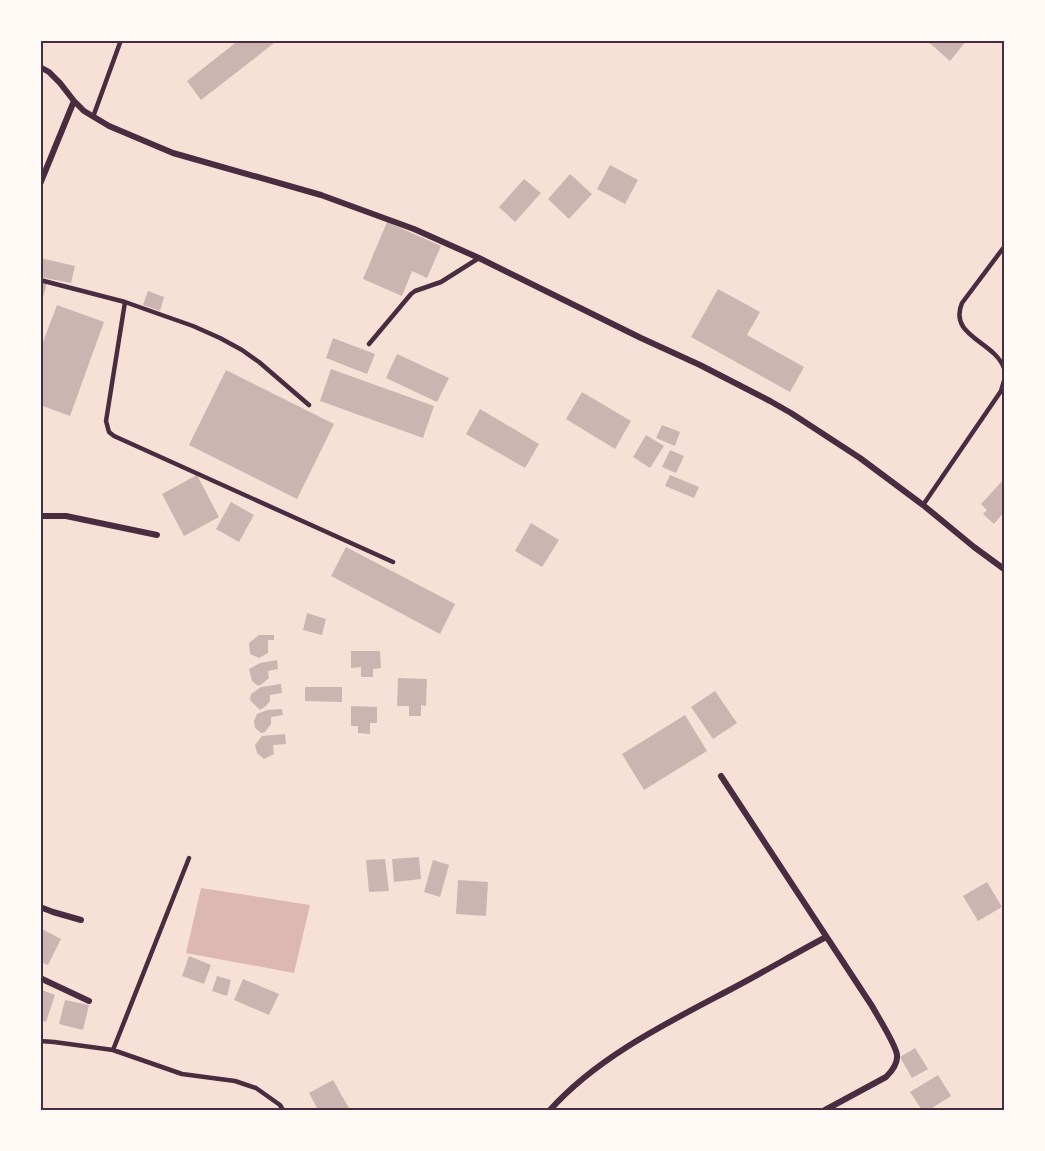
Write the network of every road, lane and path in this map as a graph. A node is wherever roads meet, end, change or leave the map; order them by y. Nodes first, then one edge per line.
1 (121, 40) edge
2 (40, 67) edge
3 (74, 101) junction
4 (93, 117) junction
5 (40, 183) edge
6 (1005, 247) edge
7 (479, 258) junction
8 (40, 280) edge
9 (125, 302) junction
10 (369, 344) dead end
11 (1005, 368) edge
12 (1005, 381) edge
13 (309, 405) dead end
14 (923, 505) junction
15 (40, 516) edge
16 (157, 535) dead end
17 (393, 562) dead end
18 (1005, 569) edge
19 (721, 776) dead end
20 (189, 858) dead end
21 (40, 907) edge
22 (81, 920) dead end
23 (826, 937) junction
24 (40, 978) edge
25 (89, 1001) dead end
26 (40, 1041) edge
27 (113, 1050) junction
28 (284, 1110) edge
29 (550, 1110) edge
30 (825, 1110) edge

1 - 4 lane
2 - 3 street
3 - 4 street
3 - 5 street
4 - 7 street
6 - 11 lane
7 - 10 lane
7 - 14 street
8 - 9 lane
9 - 13 lane
9 - 17 lane
12 - 14 lane
14 - 18 street
15 - 16 street
19 - 23 street
20 - 27 lane
21 - 22 street
23 - 29 street
23 - 30 street
24 - 25 street
26 - 27 lane
27 - 28 lane

